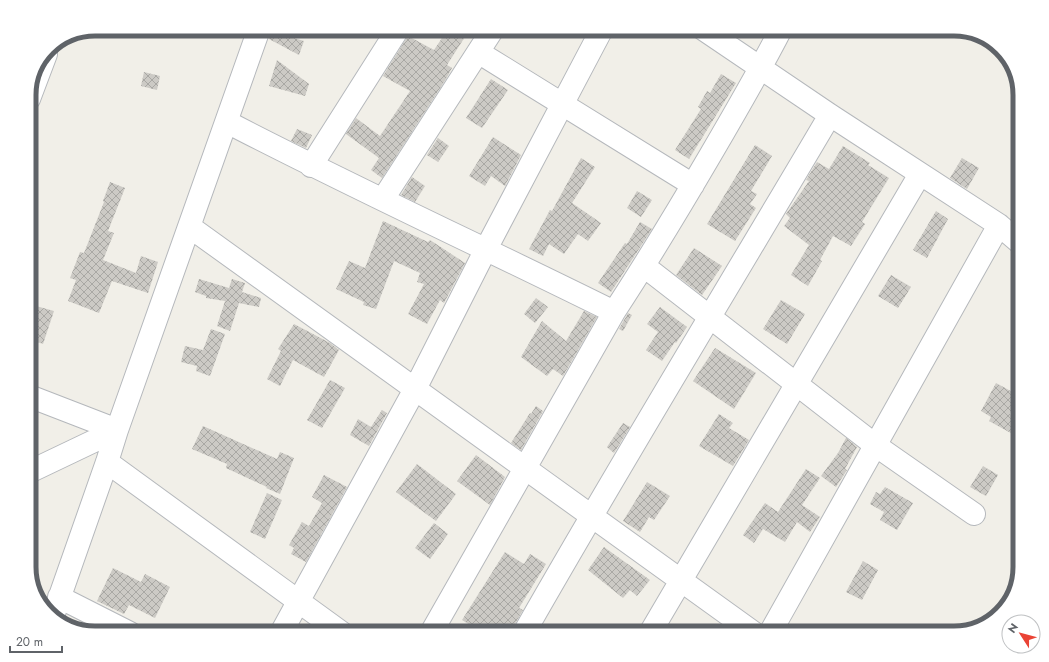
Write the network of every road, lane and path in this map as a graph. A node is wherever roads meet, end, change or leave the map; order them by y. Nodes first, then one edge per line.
1 (257, 36) edge
2 (394, 36) edge
3 (488, 36) edge
4 (598, 36) edge
5 (713, 36) edge
6 (777, 36) edge
7 (478, 52) junction
8 (761, 68) junction
9 (561, 104) junction
10 (830, 115) junction
11 (226, 122) junction
12 (311, 166) junction
13 (920, 174) junction
14 (693, 185) junction
15 (383, 199) junction
16 (999, 225) junction
17 (190, 227) junction
18 (1013, 237) edge
19 (486, 249) junction
20 (644, 266) junction
21 (614, 312) junction
22 (710, 318) junction
23 (796, 385) junction
24 (415, 389) junction
25 (36, 399) edge
26 (117, 430) junction
27 (875, 445) junction
28 (107, 462) junction
29 (36, 469) edge
30 (526, 469) junction
31 (974, 514) dead end
32 (590, 516) junction
33 (681, 580) junction
34 (298, 602) junction
35 (56, 607) edge
36 (110, 626) edge
37 (285, 626) edge
38 (332, 626) edge
39 (435, 626) edge
40 (528, 626) edge
41 (654, 626) edge
42 (744, 626) edge
43 (774, 626) edge

1 - 11 street
2 - 12 street
3 - 7 street
4 - 9 street
5 - 8 street
6 - 8 street
7 - 9 street
7 - 15 street
8 - 10 street
8 - 14 street
9 - 14 street
9 - 19 street
10 - 13 street
10 - 22 street
11 - 12 street
11 - 17 street
12 - 15 street
13 - 16 street
13 - 23 street
14 - 20 street
15 - 19 street
16 - 18 street
16 - 27 street
17 - 24 street
17 - 26 street
19 - 21 street
19 - 24 street
20 - 21 street
20 - 22 street
21 - 30 street
22 - 23 street
22 - 32 street
23 - 27 street
23 - 33 street
24 - 30 street
24 - 34 street
25 - 26 street
26 - 28 street
26 - 29 street
27 - 31 street
27 - 43 street
28 - 34 street
28 - 35 street
30 - 32 street
30 - 39 street
32 - 33 street
32 - 40 street
33 - 41 street
33 - 42 street
34 - 37 street
34 - 38 street
35 - 36 street

